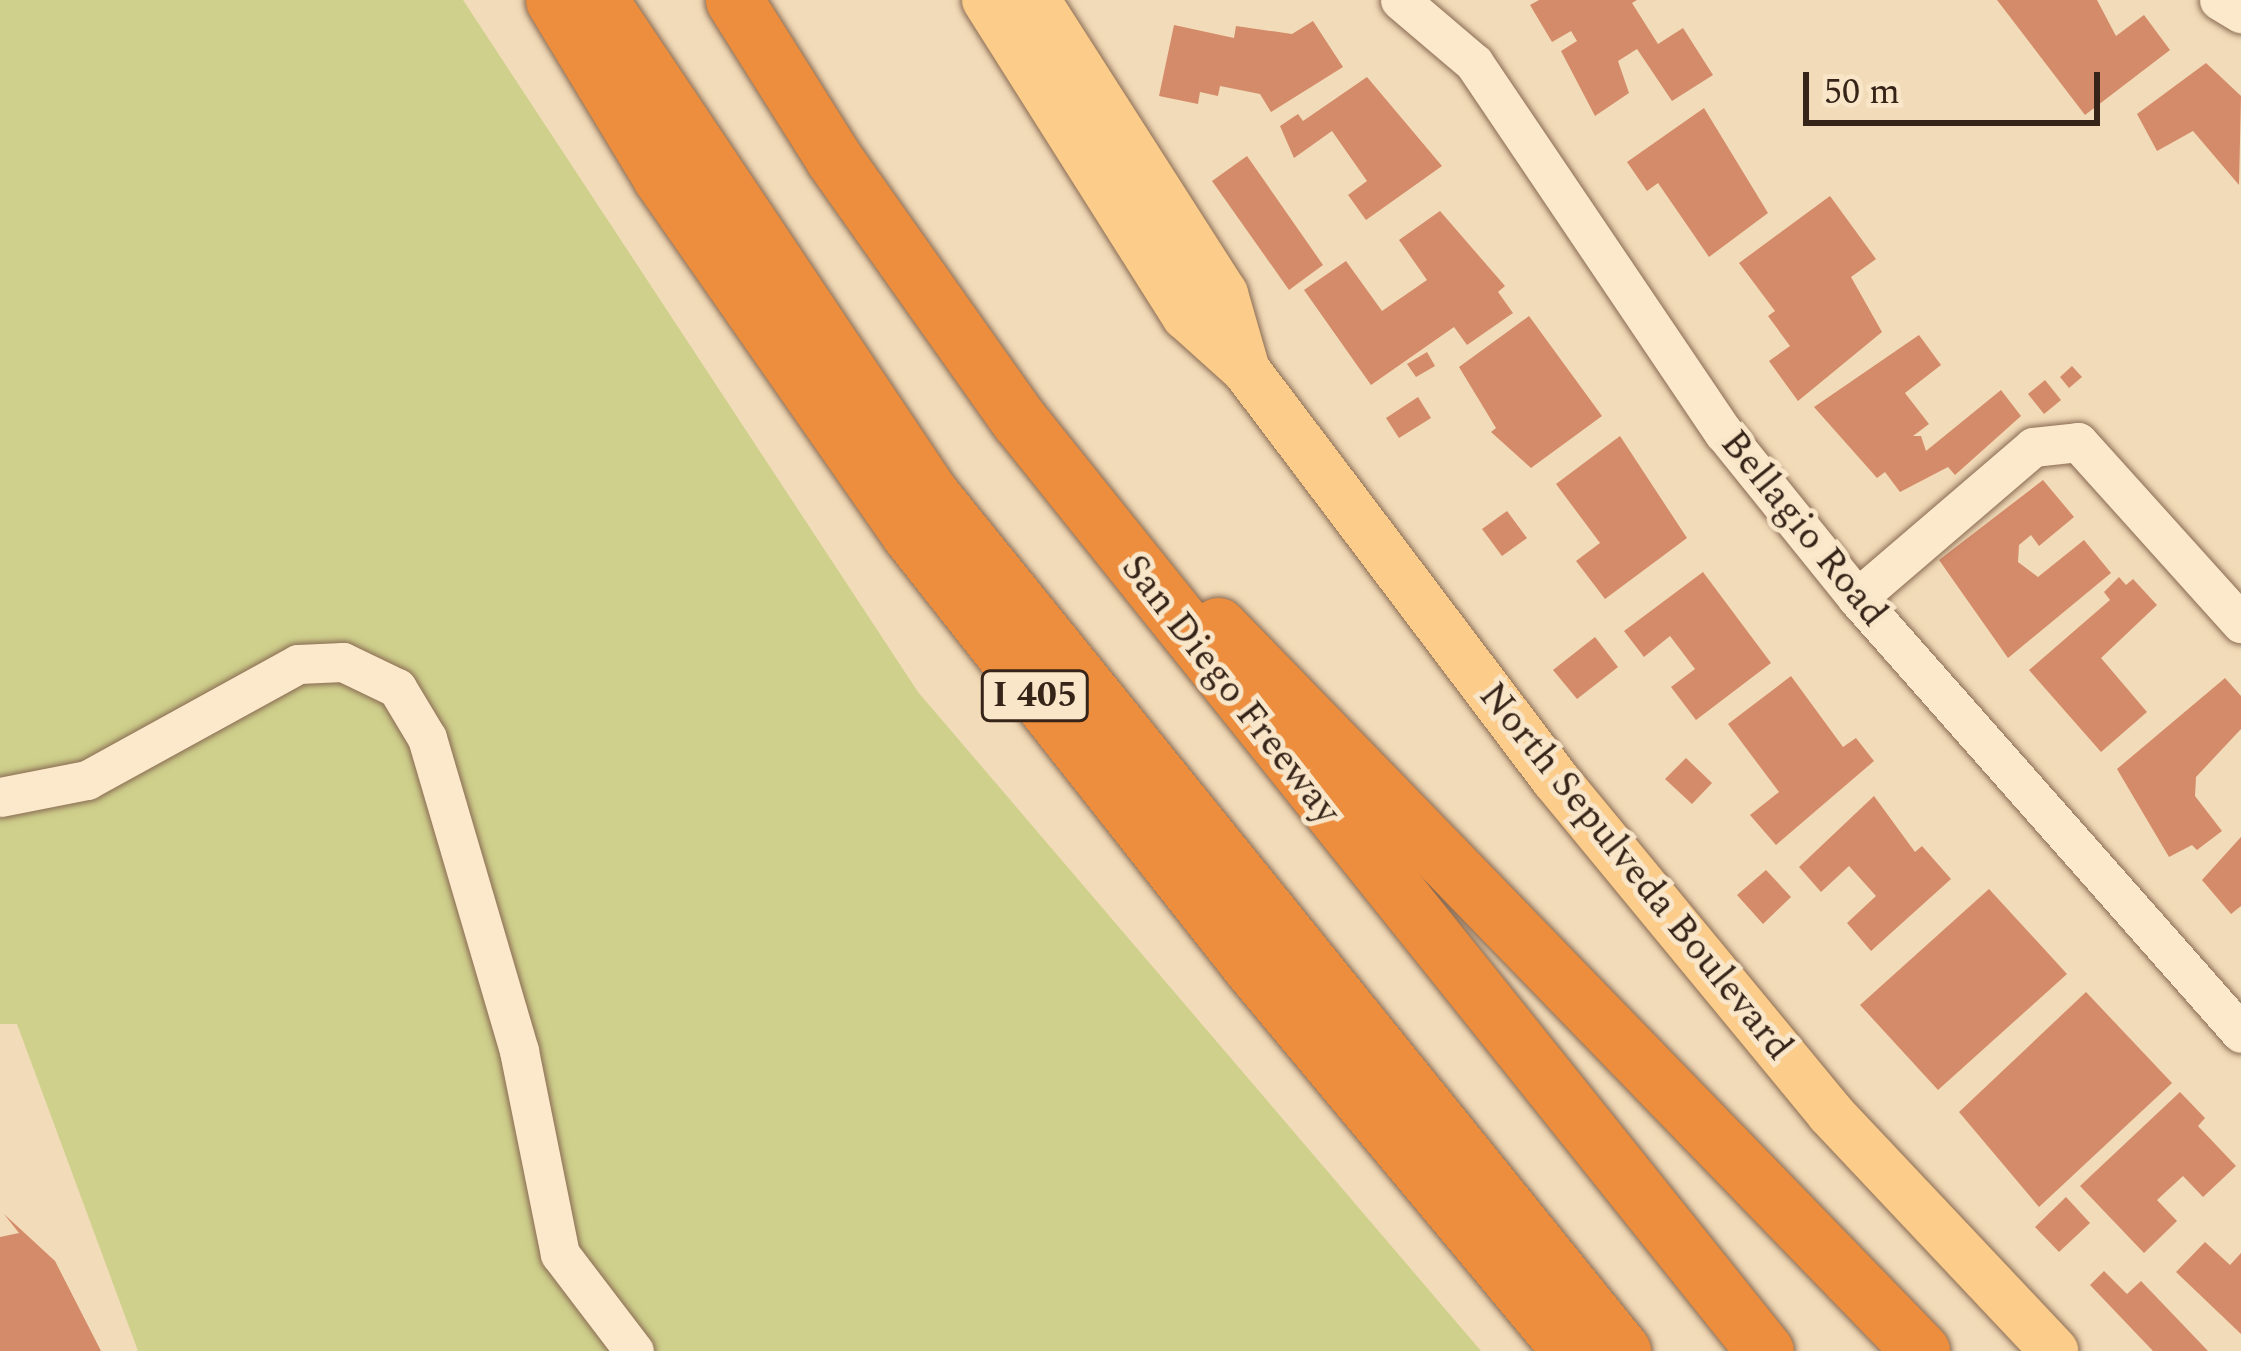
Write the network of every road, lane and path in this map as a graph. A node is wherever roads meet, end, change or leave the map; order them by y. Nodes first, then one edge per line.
1 (554, 0) edge
2 (599, 0) edge
3 (734, 0) edge
4 (986, 0) edge
5 (1036, 0) edge
6 (1400, 0) edge
7 (2219, 0) edge
8 (2241, 13) edge
9 (1246, 370) junction
10 (1019, 420) junction
11 (1856, 598) junction
12 (2241, 623) edge
13 (0, 797) edge
14 (2241, 1033) edge
15 (634, 1351) edge
16 (1572, 1351) edge
17 (1622, 1351) edge
18 (1765, 1351) edge
19 (1921, 1351) edge
20 (2054, 1351) edge

1 - 16 highway, I 405
2 - 17 highway
3 - 10 highway, San Diego Freeway
4 - 9 main road, North Sepulveda Boulevard
5 - 9 main road, North Sepulveda Boulevard
6 - 11 street, Bellagio Road
7 - 8 street
9 - 20 main road, North Sepulveda Boulevard
10 - 18 highway, San Diego Freeway
10 - 19 highway
11 - 12 street
11 - 14 street, Bellagio Road
13 - 15 street

